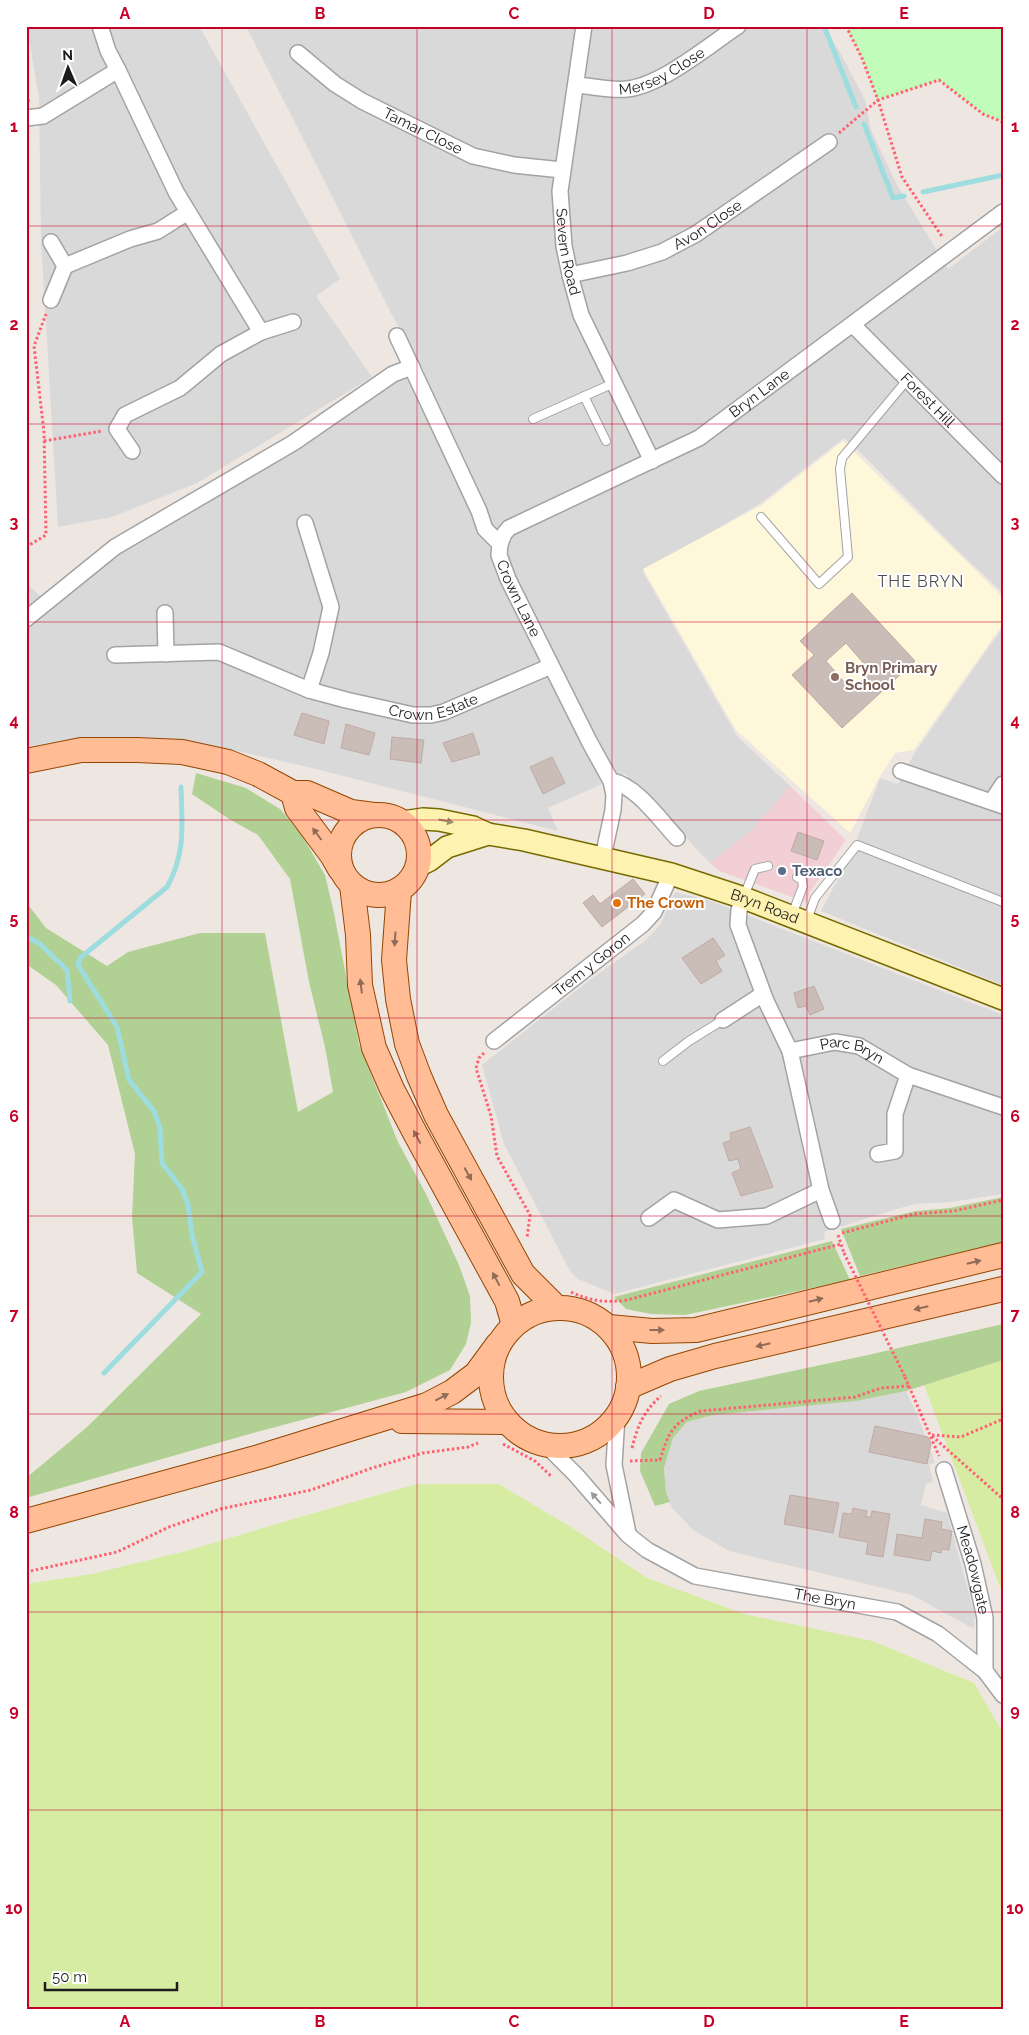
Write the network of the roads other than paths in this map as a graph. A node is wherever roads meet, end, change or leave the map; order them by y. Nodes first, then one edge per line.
1 (100, 26) edge
2 (584, 26) edge
3 (738, 26) edge
4 (298, 53) dead end
5 (118, 70) junction
6 (576, 84) junction
7 (26, 118) edge
8 (830, 142) road end
9 (562, 170) junction
10 (188, 212) junction
11 (1002, 214) edge
12 (51, 242) dead end
13 (65, 266) junction
14 (570, 275) junction
15 (50, 300) road end
16 (293, 322) dead end
17 (853, 325) junction
18 (261, 332) junction
19 (397, 336) dead end
20 (412, 367) junction
21 (907, 380) junction
22 (614, 383) junction
23 (584, 396) junction
24 (533, 419) dead end
25 (606, 441) dead end
26 (132, 451) dead end
27 (652, 461) junction
28 (1003, 476) edge
29 (761, 517) dead end
30 (305, 523) dead end
31 (500, 544) junction
32 (165, 612) dead end
33 (26, 618) edge
34 (166, 654) junction
35 (115, 656) dead end
36 (551, 666) junction
37 (309, 690) junction
38 (26, 761) edge
39 (901, 771) dead end
40 (611, 781) junction
41 (1003, 784) edge
42 (293, 793) junction
43 (998, 803) edge
44 (374, 815) junction
45 (403, 822) junction
46 (488, 834) junction
47 (677, 838) dead end
48 (603, 857) junction
49 (418, 866) junction
50 (768, 866) dead end
51 (671, 874) junction
52 (797, 877) dead end
53 (348, 880) junction
54 (399, 891) junction
55 (744, 898) junction
56 (1003, 902) edge
57 (799, 919) junction
58 (763, 994) junction
59 (1003, 999) edge
60 (723, 1020) joint
61 (494, 1041) road end
62 (790, 1051) junction
63 (663, 1061) dead end
64 (908, 1075) junction
65 (1003, 1107) edge
66 (878, 1154) dead end
67 (821, 1190) junction
68 (649, 1218) dead end
69 (834, 1227) road end
70 (1003, 1255) edge
71 (1003, 1289) edge
72 (561, 1299) junction
73 (514, 1324) junction
74 (608, 1327) junction
75 (498, 1344) junction
76 (628, 1387) junction
77 (617, 1416) junction
78 (380, 1421) junction
79 (507, 1422) junction
80 (545, 1444) junction
81 (944, 1470) road end
82 (26, 1521) edge
83 (628, 1535) junction
84 (985, 1671) junction
85 (1003, 1695) edge

1 - 5 street
2 - 6 street, Severn Road
3 - 6 street, Mersey Close
4 - 9 street, Tamar Close
5 - 7 street
5 - 10 street
6 - 9 street, Severn Road
8 - 14 street, Avon Close
9 - 14 street, Severn Road
10 - 13 street
10 - 18 street
11 - 17 street, Bryn Lane
12 - 13 street
13 - 15 street
14 - 22 street, Severn Road
16 - 18 street
17 - 21 street, Forest Hill
17 - 27 street, Bryn Lane
18 - 26 street
19 - 20 street, Crown Lane
20 - 31 street, Crown Lane
20 - 33 street
21 - 28 street, Forest Hill
21 - 29 lane
22 - 23 lane
22 - 27 street, Severn Road
23 - 24 lane
23 - 25 lane
27 - 31 street, Bryn Lane
30 - 37 street
31 - 36 street, Crown Lane
32 - 34 street
34 - 35 street, Crown Estate
34 - 37 street, Crown Estate
36 - 37 street, Crown Estate
36 - 40 street, Crown Lane
38 - 42 main road
39 - 43 street
40 - 47 street
40 - 48 street, Crown Lane
41 - 43 street
42 - 44 main road
53 -> 42 main road
44 - 45 main road
44 - 53 main road
45 -> 46 street, Bryn Road
45 - 49 main road
46 - 48 street, Bryn Road
46 - 49 street, Bryn Road
48 - 51 street, Bryn Road
49 - 54 main road
50 - 55 lane
51 - 55 street, Bryn Road
51 - 61 street, Trem y Goron
52 - 57 lane
53 - 54 main road
73 -> 53 main road
54 -> 72 main road
55 - 57 street, Bryn Road
55 - 58 street
56 - 57 lane
57 - 59 street, Bryn Road
58 - 60 street
58 - 62 street
60 - 63 lane
62 - 64 street, Parc Bryn
62 - 67 street
64 - 65 street, Parc Bryn
64 - 66 street
67 - 68 street
67 - 69 street
74 -> 70 main road
71 -> 76 main road
72 - 73 main road
72 - 74 main road
73 - 75 main road
74 - 76 main road
78 -> 75 main road
75 - 79 main road
76 - 77 main road
77 - 80 main road
77 - 83 street
78 - 79 main road
78 - 82 main road
79 - 80 main road
83 -> 80 street, The Bryn
81 - 84 street, Meadowgate
83 - 84 street, The Bryn
84 - 85 street, The Bryn

